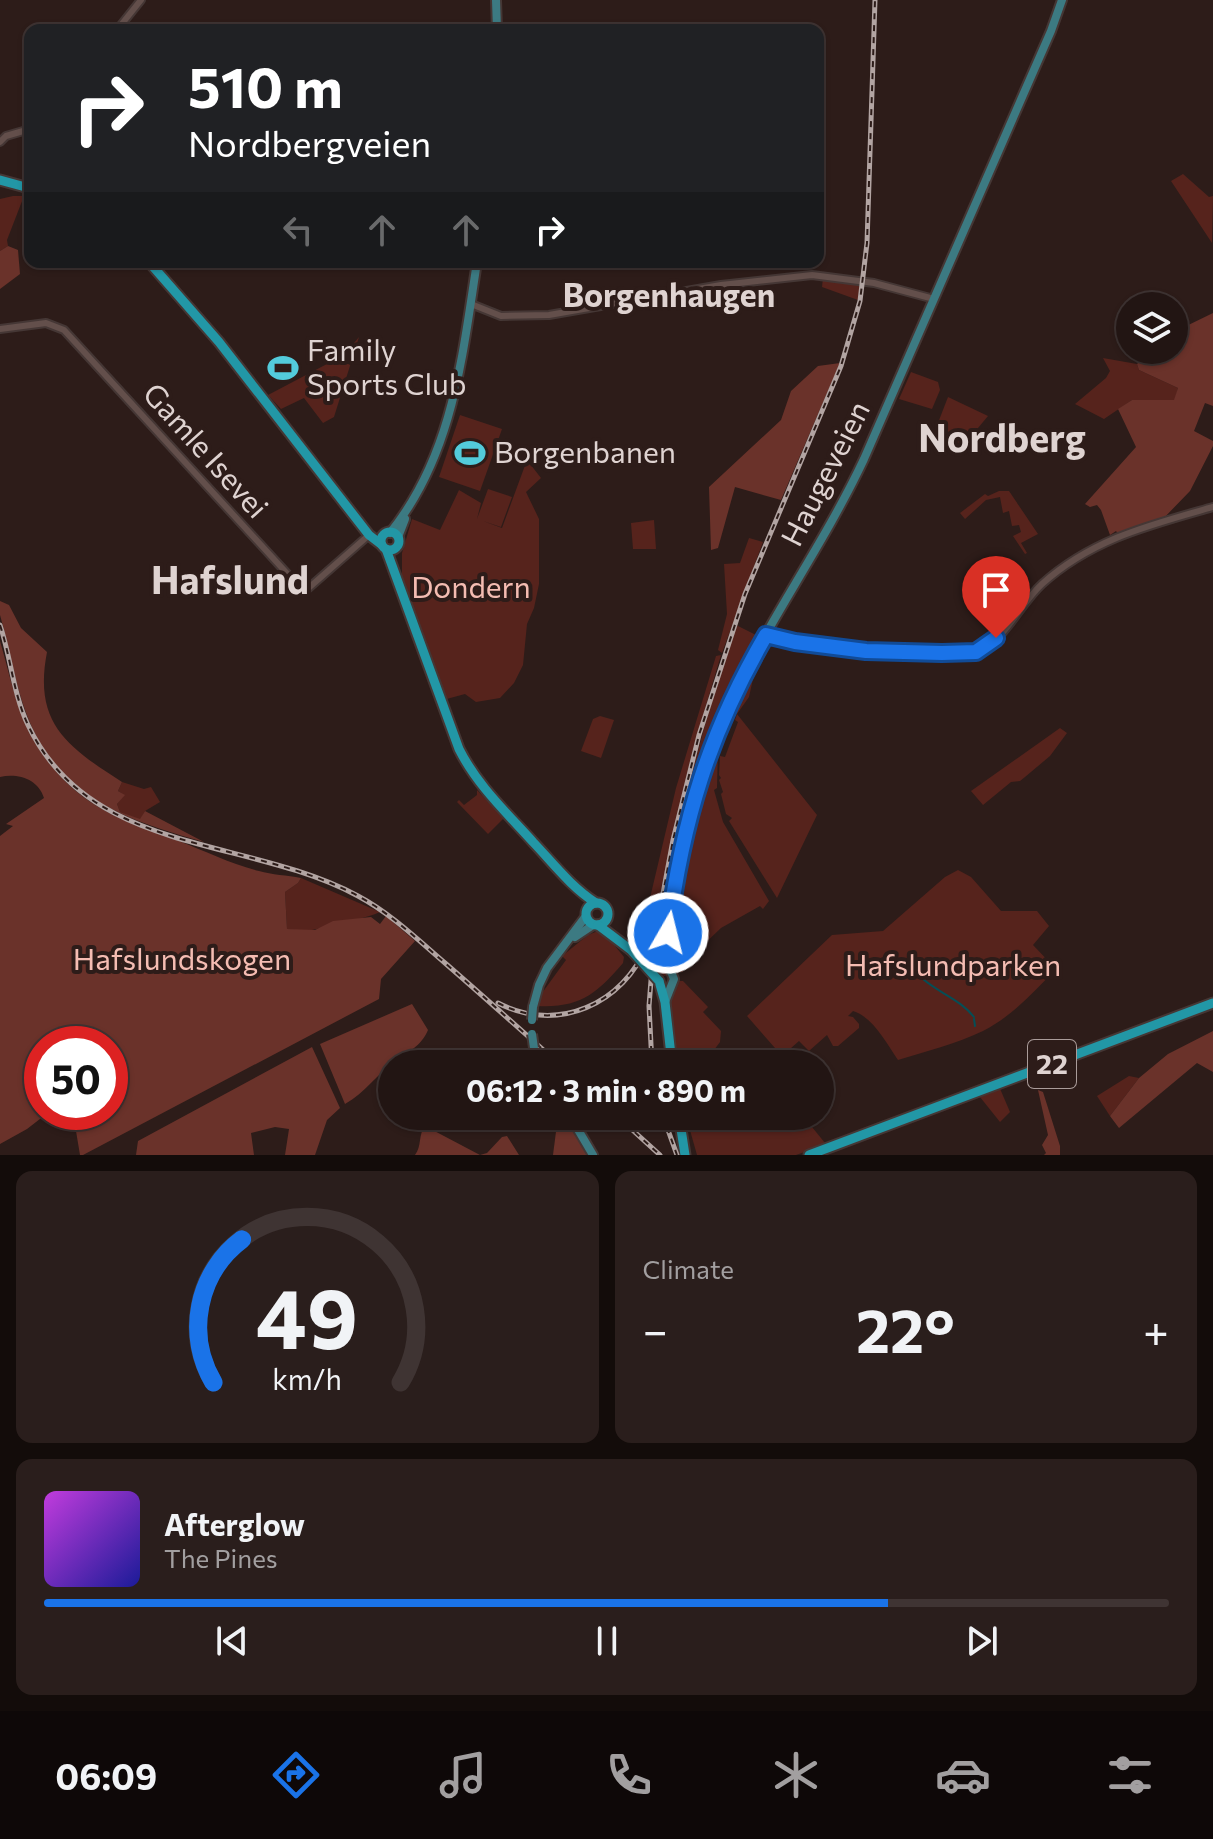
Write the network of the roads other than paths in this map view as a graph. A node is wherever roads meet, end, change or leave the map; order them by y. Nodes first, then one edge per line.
1 (141, 0) edge
2 (496, 0) edge
3 (1062, 0) edge
4 (122, 24) edge
5 (497, 24) edge
6 (24, 131) edge
7 (1, 138) edge
8 (0, 184) edge
9 (24, 187) edge
10 (154, 268) edge
11 (476, 268) edge
12 (934, 299) junction
13 (470, 308) junction
14 (0, 329) edge
15 (1213, 507) edge
16 (358, 520) junction
17 (369, 535) junction
18 (390, 541) junction
19 (766, 635) junction
20 (555, 866) junction
21 (596, 903) junction
22 (586, 913) junction
23 (607, 917) junction
24 (596, 925) junction
25 (568, 942) junction
26 (631, 950) junction
27 (673, 975) junction
28 (659, 981) junction
29 (665, 1002) junction
30 (1213, 1003) edge
31 (535, 1050) edge
32 (670, 1050) edge
33 (578, 1130) edge
34 (681, 1130) edge
35 (593, 1155) edge
36 (687, 1155) edge
37 (809, 1155) edge

1 - 4 street
2 - 5 main road
3 - 12 main road, Haugeveien
6 - 7 street
8 - 9 highway
10 - 16 highway
11 - 13 main road
12 - 13 street
12 - 19 main road, Haugeveien
13 - 18 main road
14 - 17 street, Gamle Isevei
15 - 19 street
16 - 17 highway
16 - 18 highway
17 - 18 highway
18 - 20 highway
19 - 27 main road, Haugeveien
20 - 21 highway
20 - 22 highway
21 - 22 highway
21 - 23 highway
22 - 24 highway
22 - 25 main road
23 - 24 highway
23 - 26 highway
24 - 25 main road
24 - 26 highway
25 - 31 main road, bridge
26 - 28 highway, bridge
27 - 28 main road
27 - 29 main road, Haugeveien
28 - 29 highway
29 - 32 highway
30 - 37 highway, 22
33 - 35 main road
34 - 36 highway

